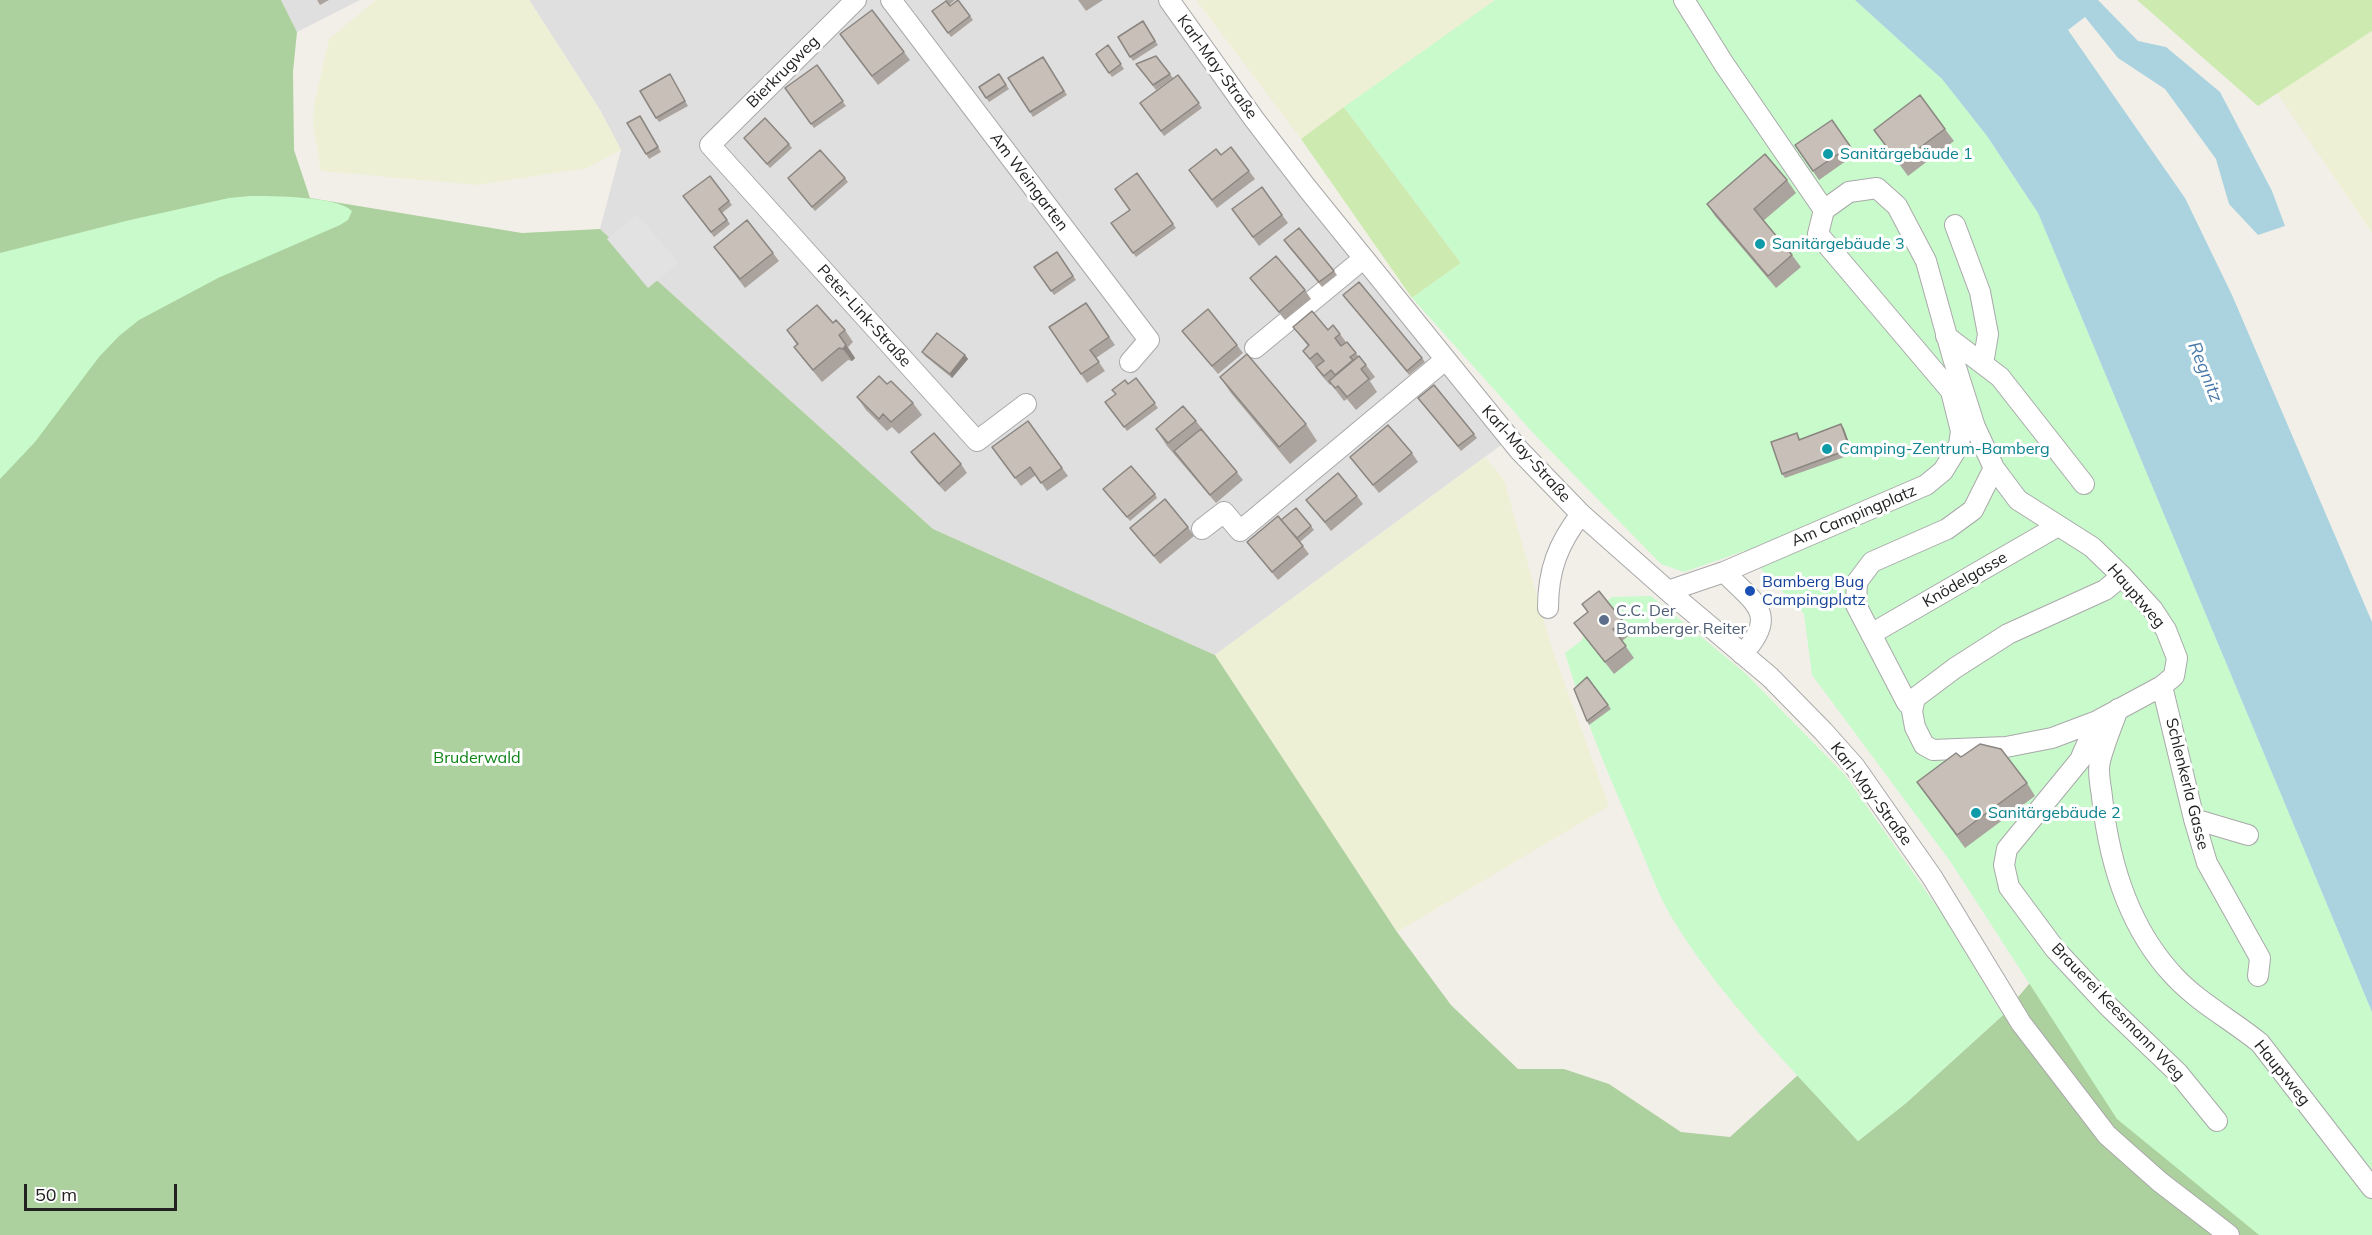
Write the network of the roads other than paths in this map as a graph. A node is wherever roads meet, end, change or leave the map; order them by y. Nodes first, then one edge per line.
1 (856, 0) edge
2 (891, 0) edge
3 (1168, 0) edge
4 (1684, 0) edge
5 (710, 145) joint
6 (1824, 210) junction
7 (1955, 225) dead end
8 (1363, 259) junction
9 (1946, 336) junction
10 (1254, 348) dead end
11 (1445, 360) junction
12 (1130, 362) dead end
13 (1983, 364) junction
14 (1026, 404) dead end
15 (1994, 468) junction
16 (2084, 484) dead end
17 (1581, 514) junction
18 (2058, 526) junction
19 (1202, 530) dead end
20 (1724, 572) junction
21 (2122, 576) junction
22 (1668, 591) junction
23 (1548, 608) dead end
24 (1871, 634) junction
25 (1742, 654) junction
26 (2162, 686) junction
27 (1914, 705) junction
28 (2118, 709) junction
29 (2097, 721) junction
30 (2194, 819) junction
31 (2248, 835) dead end
32 (2258, 976) dead end
33 (2217, 1121) dead end
34 (2372, 1188) edge
35 (2229, 1235) edge

1 - 5 street, Bierkrugweg
2 - 12 street, Am Weingarten
3 - 8 street, Karl-May-Straße
4 - 6 street
5 - 14 street, Peter-Link-Straße
6 - 9 street, Hauptweg
6 - 20 street, Am Campingplatz
7 - 13 street
8 - 10 street
8 - 11 street, Karl-May-Straße
9 - 13 street
9 - 15 street, Hauptweg
11 - 17 street, Karl-May-Straße
11 - 19 street
13 - 16 street
15 - 18 street, Hauptweg
15 - 24 street
17 - 22 street, Karl-May-Straße
17 - 23 street
18 - 21 street, Hauptweg
18 - 24 street, Knödelgasse
20 - 22 street, Am Campingplatz
20 - 25 street
21 - 26 street, Hauptweg
21 - 27 street
22 - 25 street, Karl-May-Straße
24 - 27 street
25 - 35 street, Karl-May-Straße
26 - 28 street
26 - 30 street, Schlenkerla Gasse
27 - 29 street
28 - 29 street
28 - 34 street, Hauptweg
29 - 33 street, Brauerei Keesmann Weg
30 - 31 street
30 - 32 street, Schlenkerla Gasse

